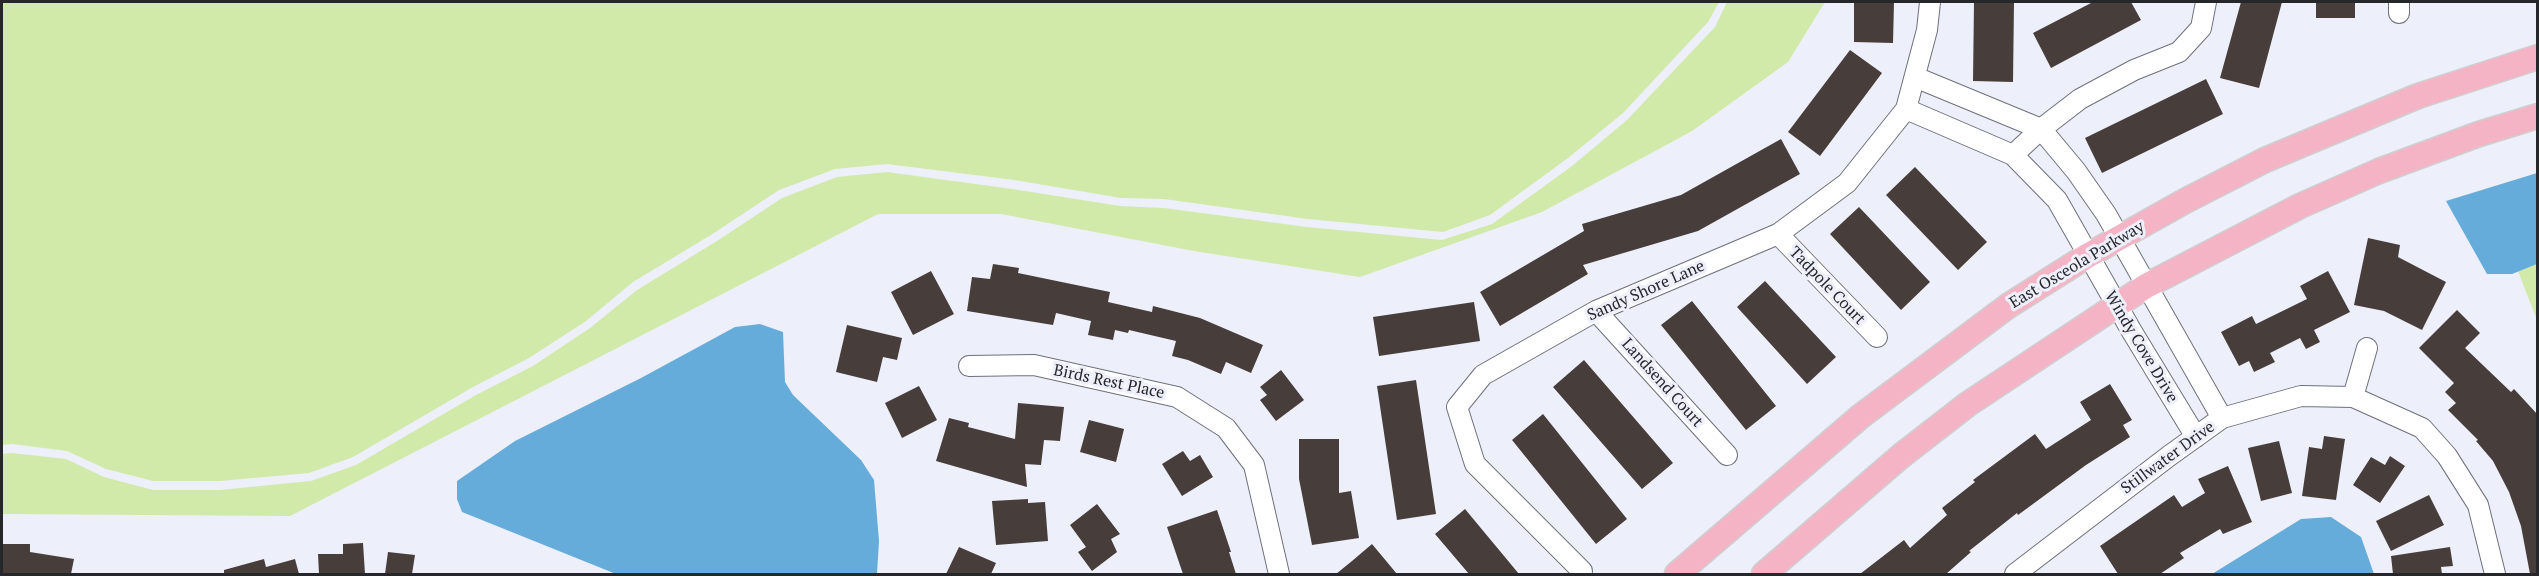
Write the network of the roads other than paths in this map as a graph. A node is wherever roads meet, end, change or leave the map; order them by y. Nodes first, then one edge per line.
1 (1930, 2) edge
2 (2206, 2) edge
3 (2538, 57) edge
4 (1915, 77) junction
5 (1906, 109) junction
6 (2538, 116) edge
7 (2041, 129) junction
8 (2013, 155) junction
9 (1778, 234) junction
10 (2119, 238) junction
11 (2087, 256) junction
12 (2146, 286) junction
13 (2116, 305) junction
14 (1596, 311) junction
15 (1877, 337) dead end
16 (2367, 348) dead end
17 (969, 366) dead end
18 (2353, 397) junction
19 (2222, 418) junction
20 (2196, 437) junction
21 (1727, 455) dead end
22 (1582, 571) dead end
23 (1279, 574) edge
24 (1677, 574) edge
25 (1764, 574) edge
26 (2015, 574) edge
27 (2495, 574) edge

1 - 4 street, Sandy Shore Lane
2 - 7 street
3 - 10 main road, East Osceola Parkway
4 - 5 street, Sandy Shore Lane
4 - 7 street
5 - 8 street
5 - 9 street, Sandy Shore Lane
6 - 12 main road
7 - 8 street
7 - 10 street, Windy Cove Drive
8 - 11 street, Windy Cove Drive
9 - 14 street, Sandy Shore Lane
9 - 15 street, Tadpole Court
10 - 11 main road, East Osceola Parkway
10 - 12 street, Windy Cove Drive
11 - 13 street, Windy Cove Drive
11 - 24 main road, East Osceola Parkway
12 - 13 main road
12 - 19 street, Windy Cove Drive
13 - 20 street, Windy Cove Drive
13 - 25 main road
14 - 21 street, Landsend Court
14 - 22 street, Sandy Shore Lane
16 - 18 street
17 - 23 street, Birds Rest Place
18 - 19 street, Stillwater Drive
18 - 27 street, Stillwater Drive
19 - 20 street, Stillwater Drive
20 - 26 street, Stillwater Drive

